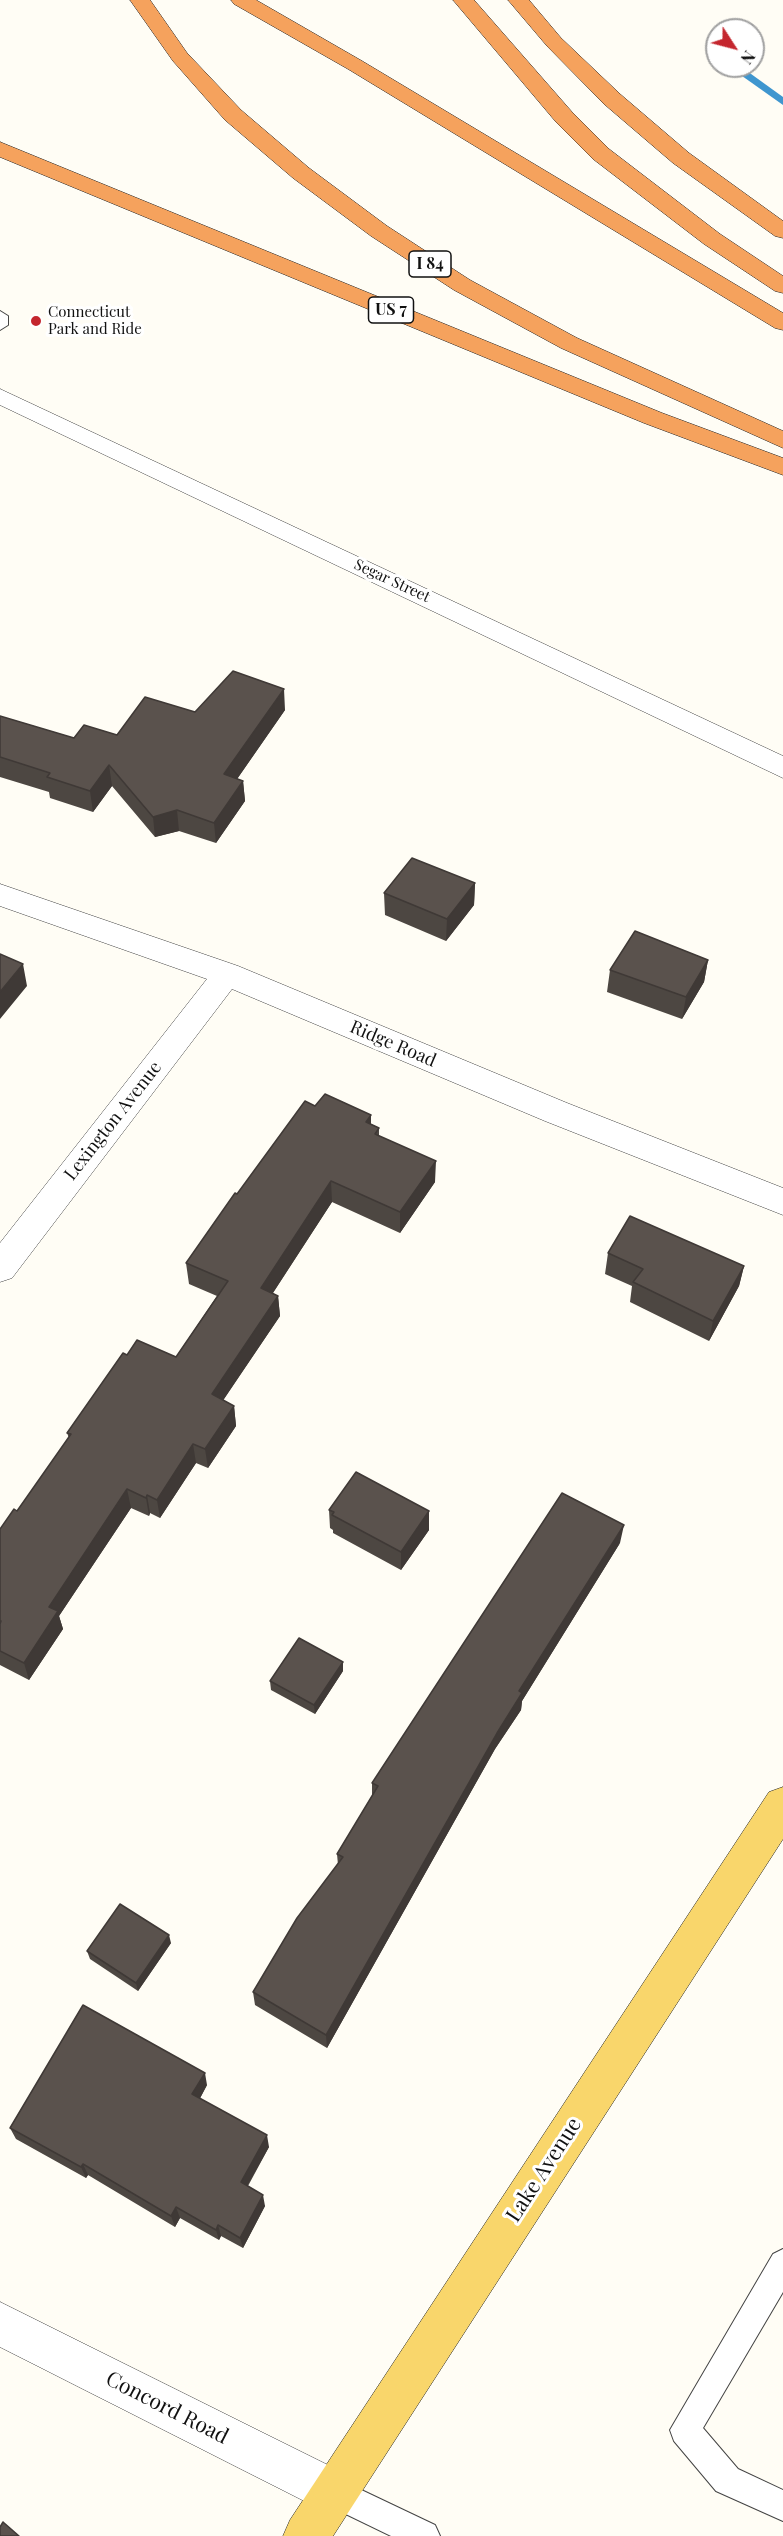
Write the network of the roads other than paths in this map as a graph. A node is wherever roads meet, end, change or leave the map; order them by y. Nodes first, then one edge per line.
1 (140, 0) edge
2 (241, 0) edge
3 (463, 0) edge
4 (518, 0) edge
5 (0, 150) edge
6 (783, 231) edge
7 (783, 286) edge
8 (0, 316) edge
9 (783, 323) edge
10 (0, 325) edge
11 (0, 396) edge
12 (783, 440) edge
13 (783, 467) edge
14 (783, 768) edge
15 (0, 895) edge
16 (227, 974) junction
17 (783, 1202) edge
18 (0, 1268) edge
19 (783, 1805) edge
20 (783, 2264) edge
21 (0, 2324) edge
22 (334, 2492) junction
23 (783, 2506) edge
24 (306, 2536) edge
25 (424, 2536) edge

1 - 12 highway, I 84
2 - 9 highway
3 - 7 highway
4 - 6 highway
5 - 13 highway, US 7
8 - 10 lane
11 - 14 street, Segar Street
15 - 16 street, Ridge Road
16 - 17 street, Ridge Road
16 - 18 street, Lexington Avenue
19 - 22 main road, Lake Avenue
20 - 23 lane
21 - 22 street, Concord Road
22 - 24 main road, Lake Avenue
22 - 25 lane

